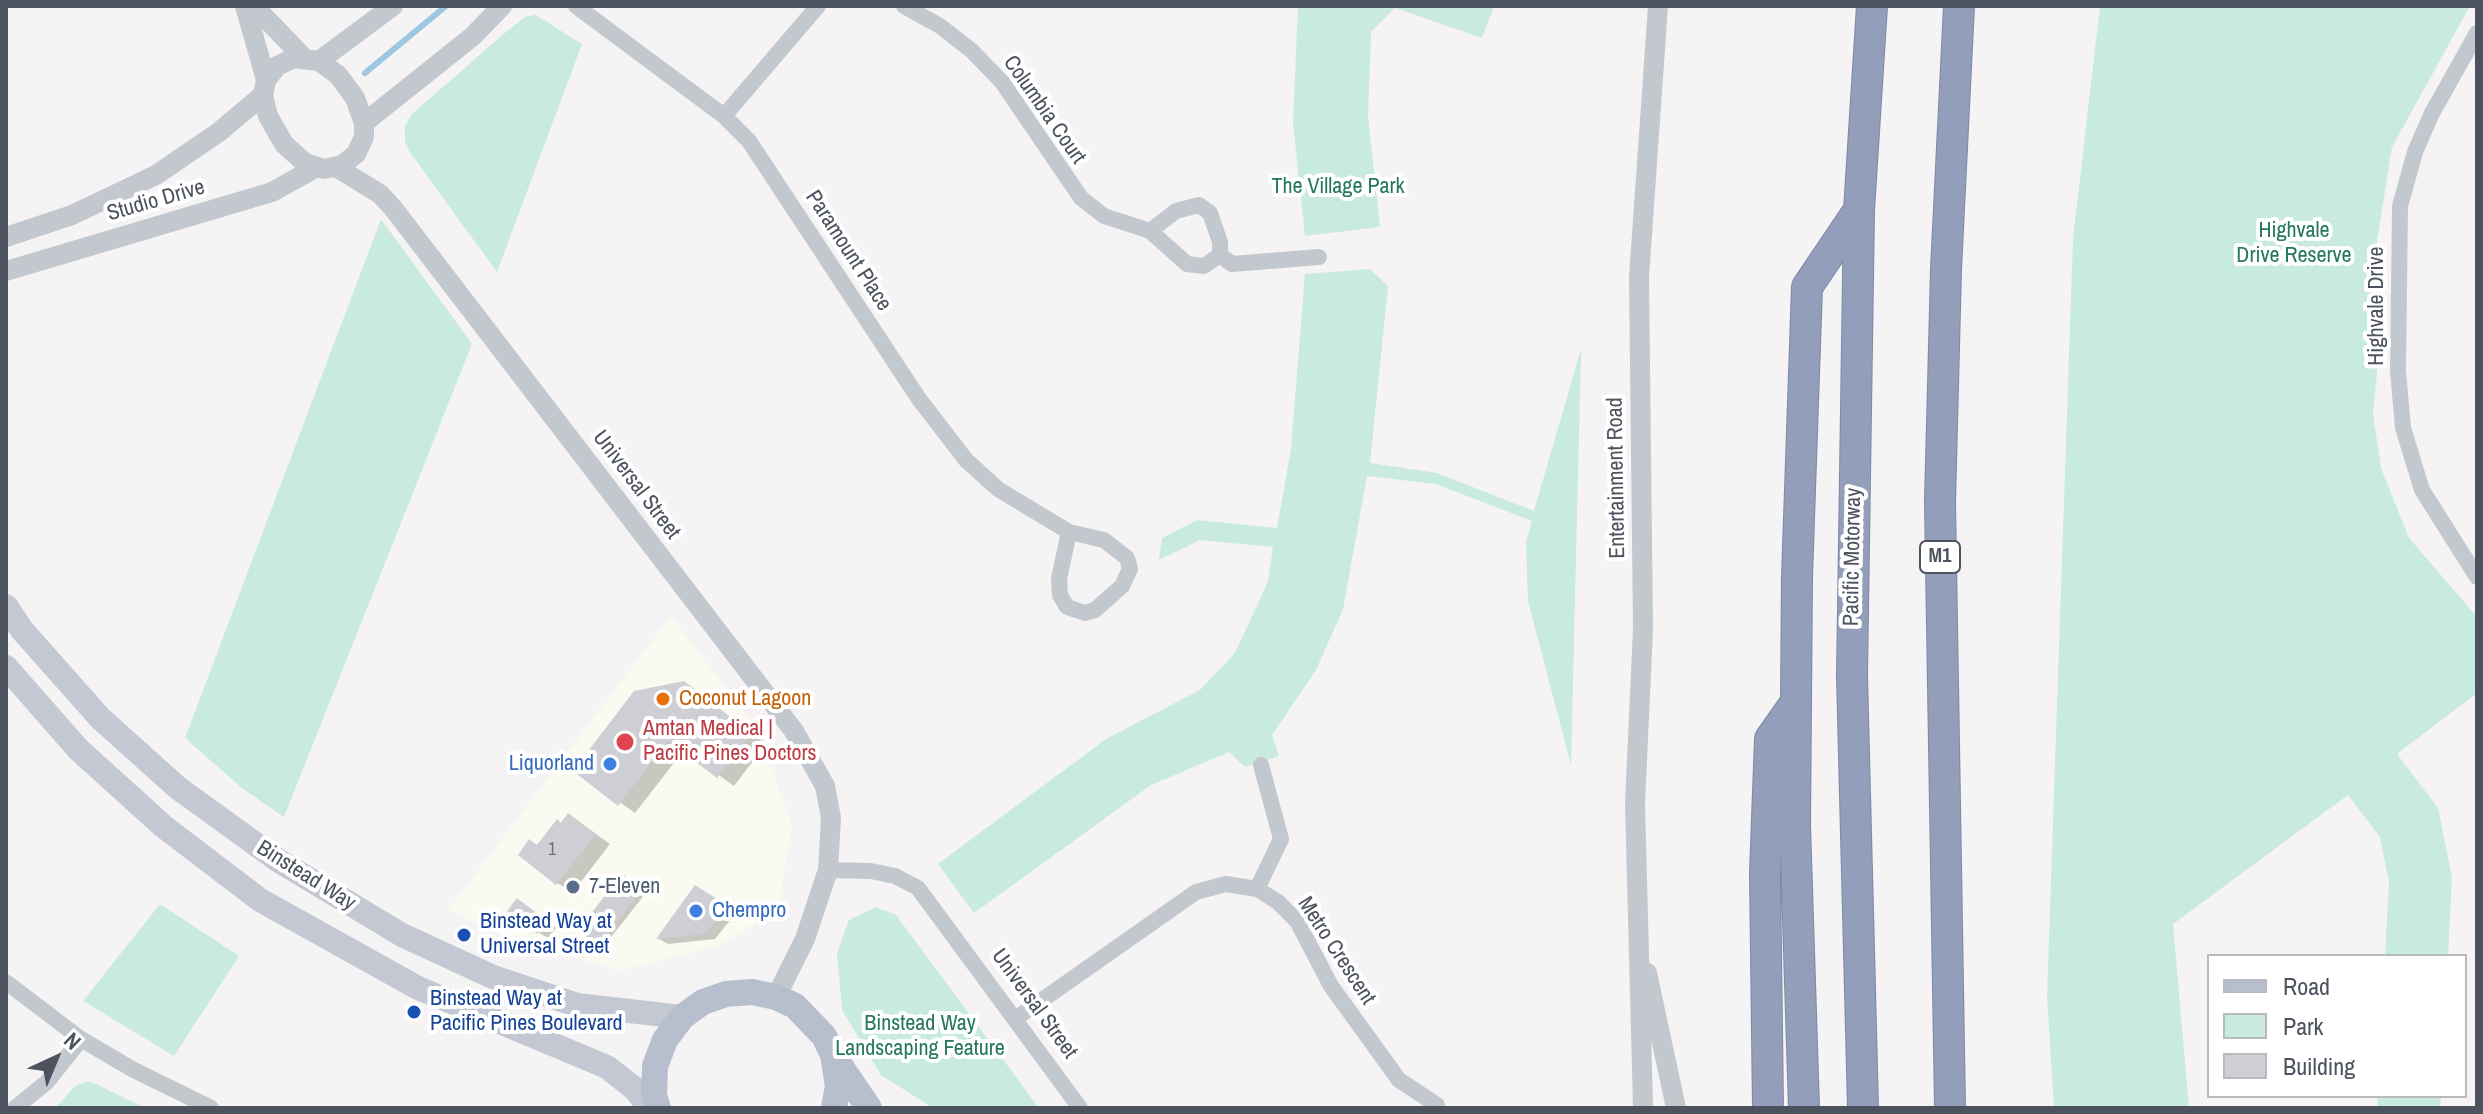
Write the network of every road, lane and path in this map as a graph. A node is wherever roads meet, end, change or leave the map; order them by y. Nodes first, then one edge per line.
1 (245, 6) edge
2 (254, 6) edge
3 (393, 6) edge
4 (502, 6) edge
5 (576, 6) edge
6 (818, 6) edge
7 (904, 6) edge
8 (1658, 6) edge
9 (1872, 6) edge
10 (1959, 6) edge
11 (2477, 33) edge
12 (311, 59) junction
13 (264, 88) junction
14 (724, 116) junction
15 (364, 123) junction
16 (326, 167) junction
17 (1859, 210) junction
18 (1150, 231) junction
19 (6, 237) edge
20 (1220, 255) junction
21 (1319, 257) dead end
22 (6, 271) edge
23 (1069, 532) junction
24 (2477, 577) edge
25 (6, 606) edge
26 (6, 667) edge
27 (1796, 702) junction
28 (1261, 765) dead end
29 (828, 870) junction
30 (1257, 889) junction
31 (1642, 950) junction
32 (6, 982) edge
33 (776, 997) junction
34 (682, 1017) junction
35 (1015, 1019) junction
36 (81, 1039) junction
37 (833, 1055) junction
38 (1437, 1105) dead end
39 (15, 1108) edge
40 (211, 1108) edge
41 (650, 1108) edge
42 (658, 1108) edge
43 (834, 1108) edge
44 (869, 1108) edge
45 (1080, 1108) edge
46 (1643, 1108) edge
47 (1676, 1108) edge
48 (1768, 1108) edge
49 (1804, 1108) edge
50 (1863, 1108) edge
51 (1950, 1108) edge

1 - 13 street
2 - 12 street
3 - 12 street
4 - 15 street
5 - 14 street, Paramount Place
6 - 14 street
7 - 18 street, Columbia Court
8 - 31 street, Entertainment Road
9 - 17 highway, Pacific Motorway
10 - 51 highway, M1
11 - 24 street, Highvale Drive
12 - 13 street
12 - 15 street
13 - 16 street
13 - 19 street, Studio Drive
14 - 23 street, Paramount Place
15 - 16 street
16 - 22 street, Studio Drive
16 - 29 street, Universal Street
17 - 27 highway
17 - 50 highway, Pacific Motorway
18 - 20 street, Columbia Court
18 - 20 street
20 - 21 street, Columbia Court
23 - 23 street, Paramount Place
25 - 34 main road, Binstead Way
26 - 41 main road, Binstead Way
27 - 48 highway
27 - 49 highway
28 - 30 street
29 - 33 street, Universal Street
29 - 35 street, Universal Street
30 - 35 street
30 - 38 street, Metro Crescent
31 - 46 street, Entertainment Road
31 - 47 street, Entertainment Road
32 - 36 street
33 - 34 main road
33 - 37 main road
34 - 42 main road
35 - 45 street, Universal Street
36 - 39 street
36 - 40 street
37 - 43 main road
37 - 44 main road

